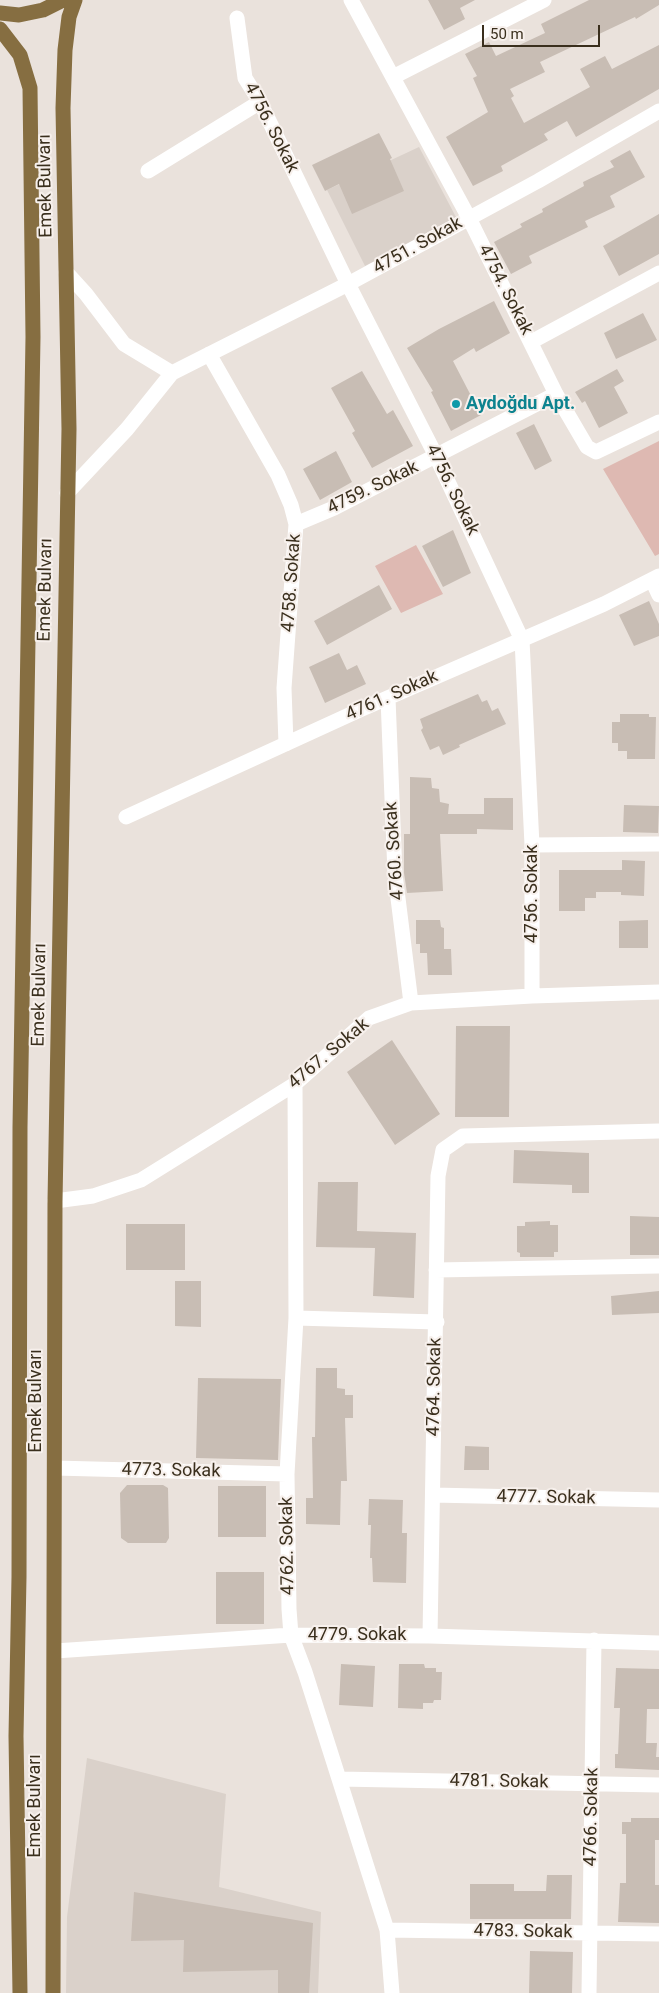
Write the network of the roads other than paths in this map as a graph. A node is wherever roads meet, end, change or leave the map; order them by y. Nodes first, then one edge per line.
1 (62, 0) edge
2 (75, 0) edge
3 (351, 0) edge
4 (544, 0) edge
5 (0, 13) edge
6 (237, 18) dead end
7 (0, 29) edge
8 (393, 77) junction
9 (260, 102) junction
10 (659, 111) edge
11 (148, 170) dead end
12 (468, 218) junction
13 (66, 272) junction
14 (659, 273) edge
15 (348, 284) junction
16 (531, 342) junction
17 (209, 354) junction
18 (172, 373) junction
19 (556, 394) junction
20 (659, 422) edge
21 (436, 456) junction
22 (68, 493) junction
23 (296, 524) junction
24 (656, 578) edge
25 (659, 595) edge
26 (522, 640) junction
27 (388, 698) junction
28 (286, 744) junction
29 (126, 817) dead end
30 (659, 844) edge
31 (532, 845) junction
32 (659, 992) edge
33 (532, 996) junction
34 (411, 1003) junction
35 (295, 1084) junction
36 (659, 1131) edge
37 (55, 1200) junction
38 (659, 1266) edge
39 (436, 1270) junction
40 (296, 1318) junction
41 (437, 1322) junction
42 (55, 1468) junction
43 (287, 1474) junction
44 (433, 1495) junction
45 (659, 1500) edge
46 (291, 1635) junction
47 (430, 1636) junction
48 (594, 1640) junction
49 (659, 1643) edge
50 (55, 1651) junction
51 (339, 1779) junction
52 (592, 1783) junction
53 (659, 1785) edge
54 (387, 1930) junction
55 (591, 1933) junction
56 (659, 1934) edge
57 (20, 1993) edge
58 (53, 1993) edge
59 (392, 1993) edge
60 (589, 1993) edge

1 - 5 highway
2 - 13 highway, Emek Bulvarı
3 - 8 street, 4754. Sokak
4 - 8 street
6 - 9 street, 4756. Sokak
7 - 57 highway, Emek Bulvarı
8 - 12 street, 4754. Sokak
9 - 11 street
9 - 15 street, 4756. Sokak
10 - 12 street, 4751. Sokak
12 - 15 street, 4751. Sokak
12 - 16 street, 4754. Sokak
13 - 18 street
13 - 22 highway, Emek Bulvarı
14 - 16 street
15 - 17 street, 4751. Sokak
15 - 21 street, 4756. Sokak
16 - 19 street, 4754. Sokak
17 - 18 street, 4751. Sokak
17 - 23 street, 4758. Sokak
18 - 22 street
19 - 20 street, 4754. Sokak
19 - 21 street, 4759. Sokak
21 - 23 street, 4759. Sokak
21 - 26 street, 4756. Sokak
22 - 37 highway, Emek Bulvarı
23 - 28 street, 4758. Sokak
24 - 25 street
24 - 26 street, 4761. Sokak
26 - 27 street, 4761. Sokak
26 - 31 street, 4756. Sokak
27 - 28 street, 4761. Sokak
27 - 34 street, 4760. Sokak
28 - 29 street, 4761. Sokak
30 - 31 street
31 - 33 street, 4756. Sokak
32 - 33 street, 4767. Sokak
33 - 34 street, 4767. Sokak
34 - 35 street, 4767. Sokak
35 - 37 street, 4767. Sokak
35 - 40 street, 4762. Sokak
36 - 39 street, 4764. Sokak
37 - 42 highway, Emek Bulvarı
38 - 39 street
39 - 41 street, 4764. Sokak
40 - 41 street
40 - 43 street, 4762. Sokak
41 - 44 street, 4764. Sokak
42 - 43 street, 4773. Sokak
42 - 50 highway, Emek Bulvarı
43 - 46 street, 4762. Sokak
44 - 45 street, 4777. Sokak
44 - 47 street, 4764. Sokak
46 - 47 street, 4779. Sokak
46 - 50 street, 4779. Sokak
46 - 51 street, 4762. Sokak
47 - 48 street, 4779. Sokak
48 - 49 street, 4779. Sokak
48 - 52 street, 4766. Sokak
50 - 58 highway, Emek Bulvarı
51 - 52 street, 4781. Sokak
51 - 54 street, 4762. Sokak
52 - 53 street, 4781. Sokak
52 - 55 street, 4766. Sokak
54 - 55 street, 4783. Sokak
54 - 59 street, 4762. Sokak
55 - 56 street, 4783. Sokak
55 - 60 street, 4766. Sokak

